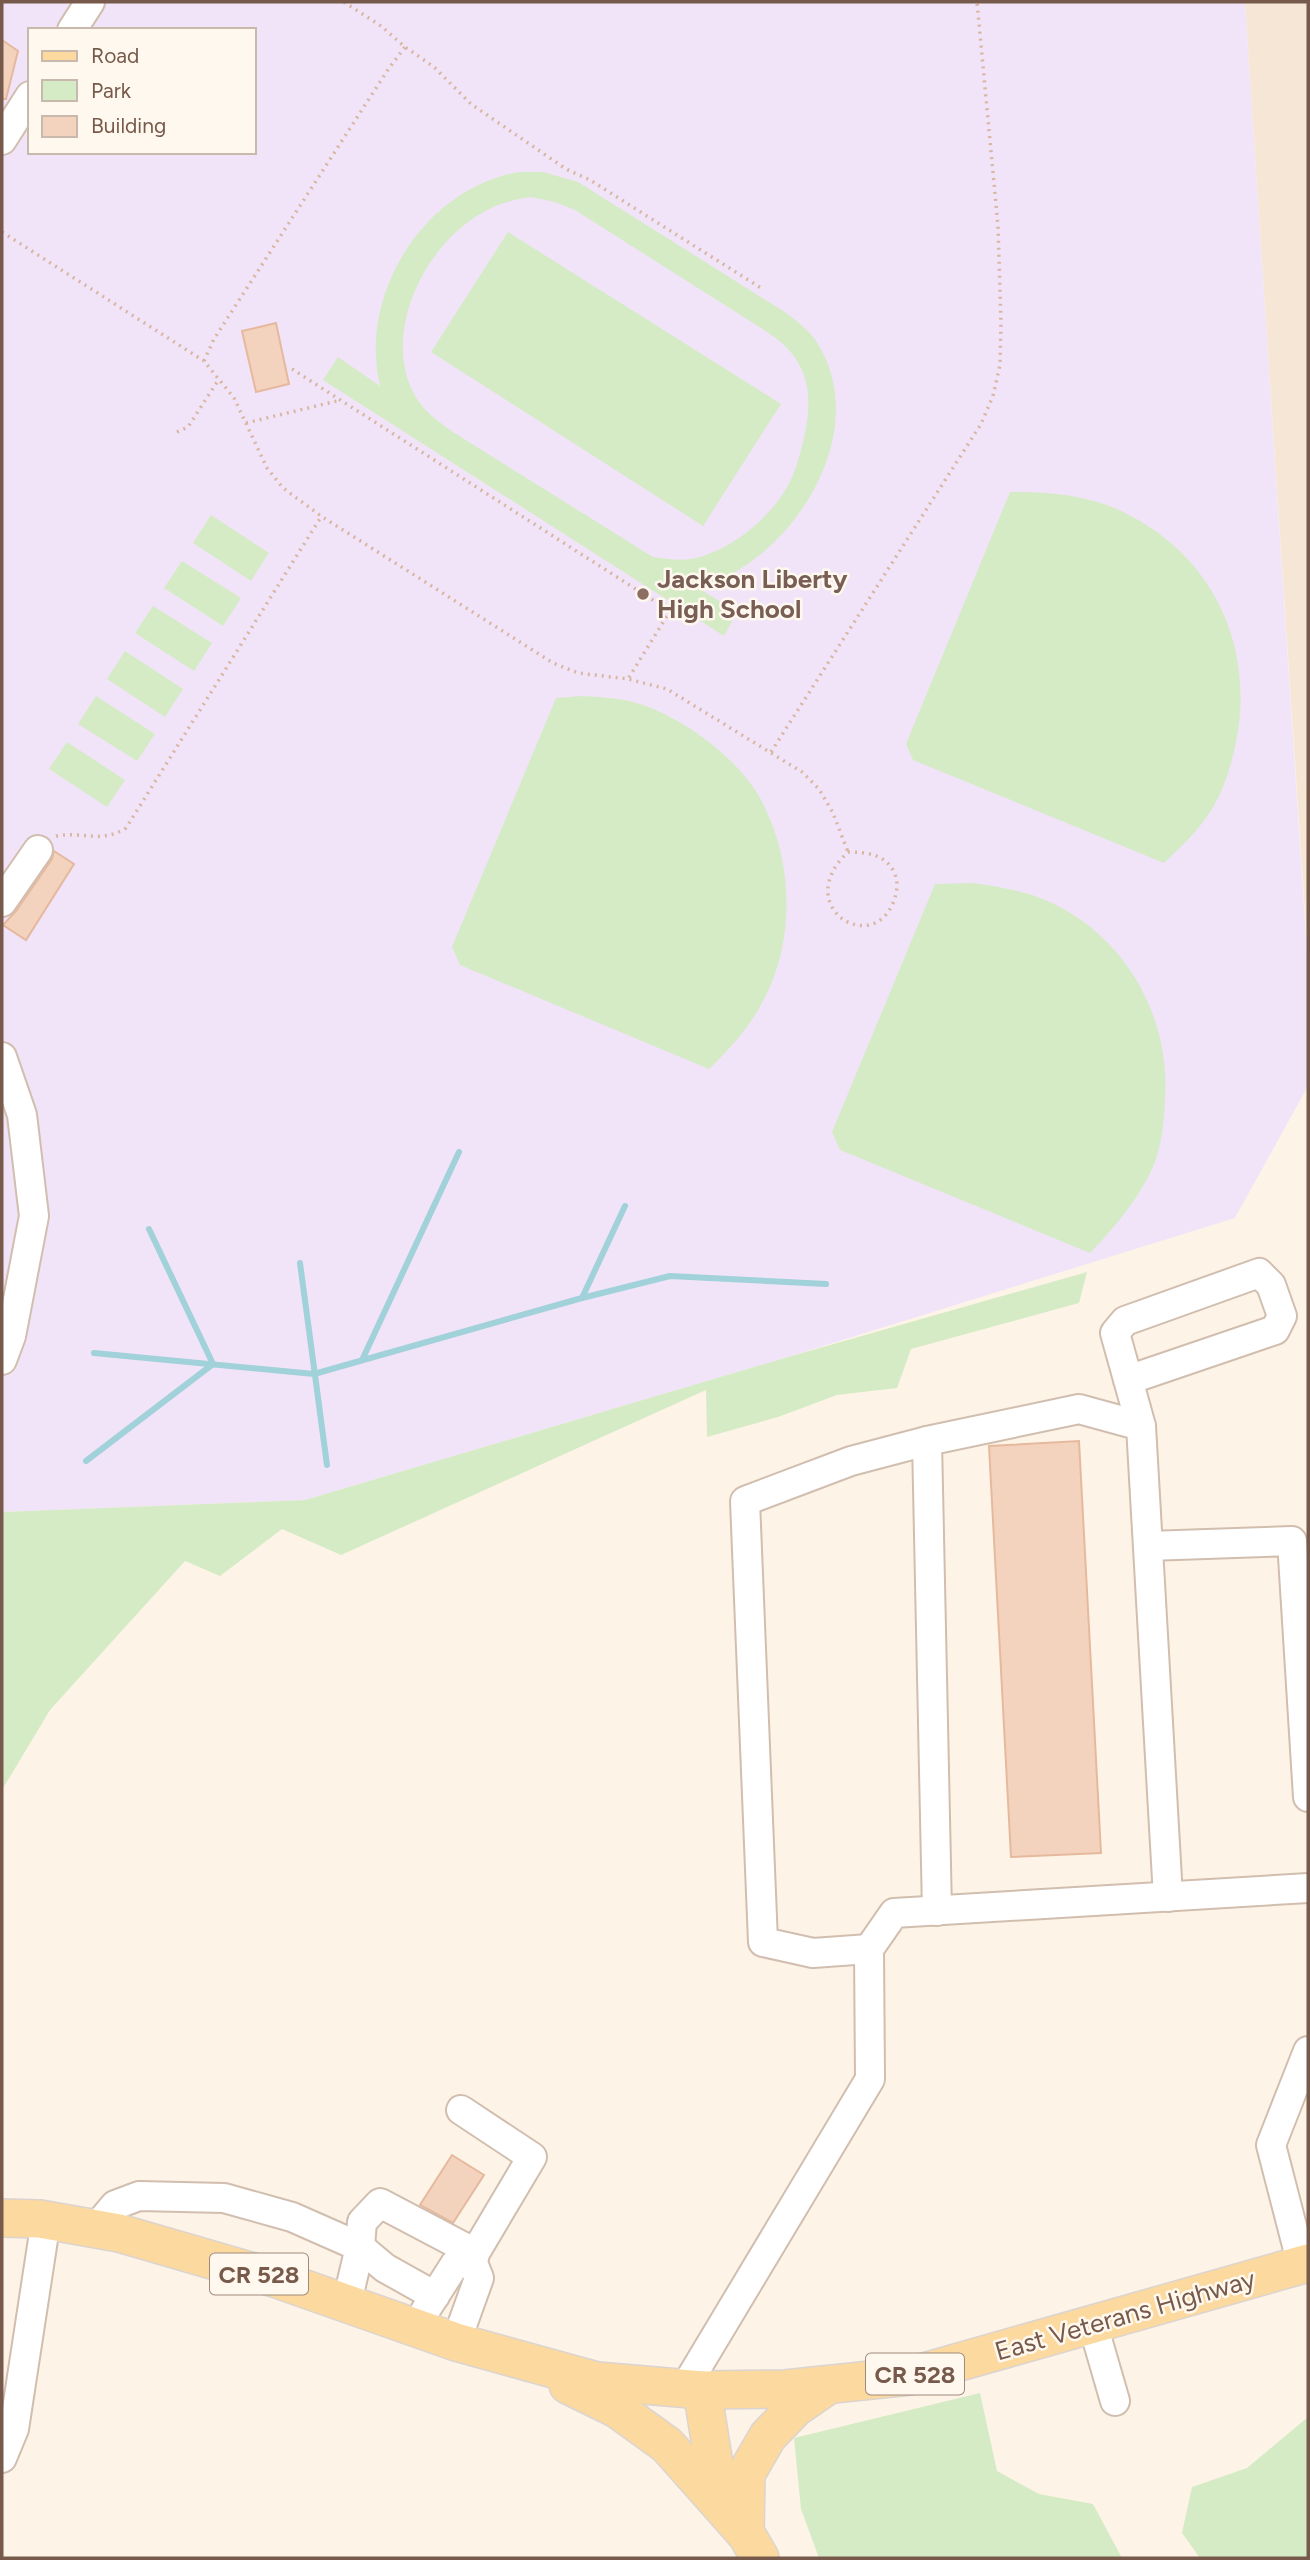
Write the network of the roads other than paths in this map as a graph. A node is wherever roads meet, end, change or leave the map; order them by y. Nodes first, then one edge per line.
1 (90, 2) edge
2 (73, 28) edge
3 (28, 99) edge
4 (2, 140) edge
5 (38, 850) road end
6 (2, 902) edge
7 (2, 1057) edge
8 (2, 1360) edge
9 (1128, 1380) junction
10 (1141, 1426) junction
11 (927, 1441) junction
12 (1148, 1546) junction
13 (1308, 1797) edge
14 (1308, 1888) edge
15 (1168, 1897) junction
16 (937, 1911) junction
17 (869, 1949) junction
18 (1308, 2051) edge
19 (461, 2110) dead end
20 (2, 2218) edge
21 (46, 2220) junction
22 (95, 2229) junction
23 (360, 2247) junction
24 (474, 2258) junction
25 (1305, 2264) edge
26 (347, 2302) junction
27 (425, 2311) junction
28 (1093, 2325) junction
29 (456, 2342) junction
30 (511, 2357) junction
31 (830, 2384) junction
32 (693, 2389) junction
33 (1115, 2401) dead end
34 (2, 2458) edge
35 (752, 2546) edge

1 - 2 lane
3 - 4 lane
5 - 6 lane
7 - 8 lane
9 - 9 lane
9 - 10 lane
10 - 11 lane
10 - 12 lane
11 - 16 lane
11 - 17 lane
12 - 13 lane
12 - 15 lane
14 - 15 lane
15 - 16 lane
16 - 17 lane
17 - 32 lane
18 - 25 lane
19 - 24 lane
20 - 21 main road, East Veterans Highway / CR 528
21 - 22 main road, East Veterans Highway / CR 528
21 - 34 lane
22 - 23 lane
22 - 26 main road, East Veterans Highway / CR 528
23 - 24 lane
23 - 26 lane
23 - 27 lane
24 - 27 lane
24 - 29 lane
25 - 28 main road, East Veterans Highway / CR 528
26 - 27 main road, East Veterans Highway / CR 528
27 - 29 main road, East Veterans Highway / CR 528
28 - 31 main road, East Veterans Highway / CR 528
28 - 33 lane
29 - 30 main road, East Veterans Highway / CR 528
30 - 32 main road, East Veterans Highway / CR 528
30 - 35 main road
31 - 32 main road, East Veterans Highway / CR 528
31 - 35 main road
32 - 35 main road

